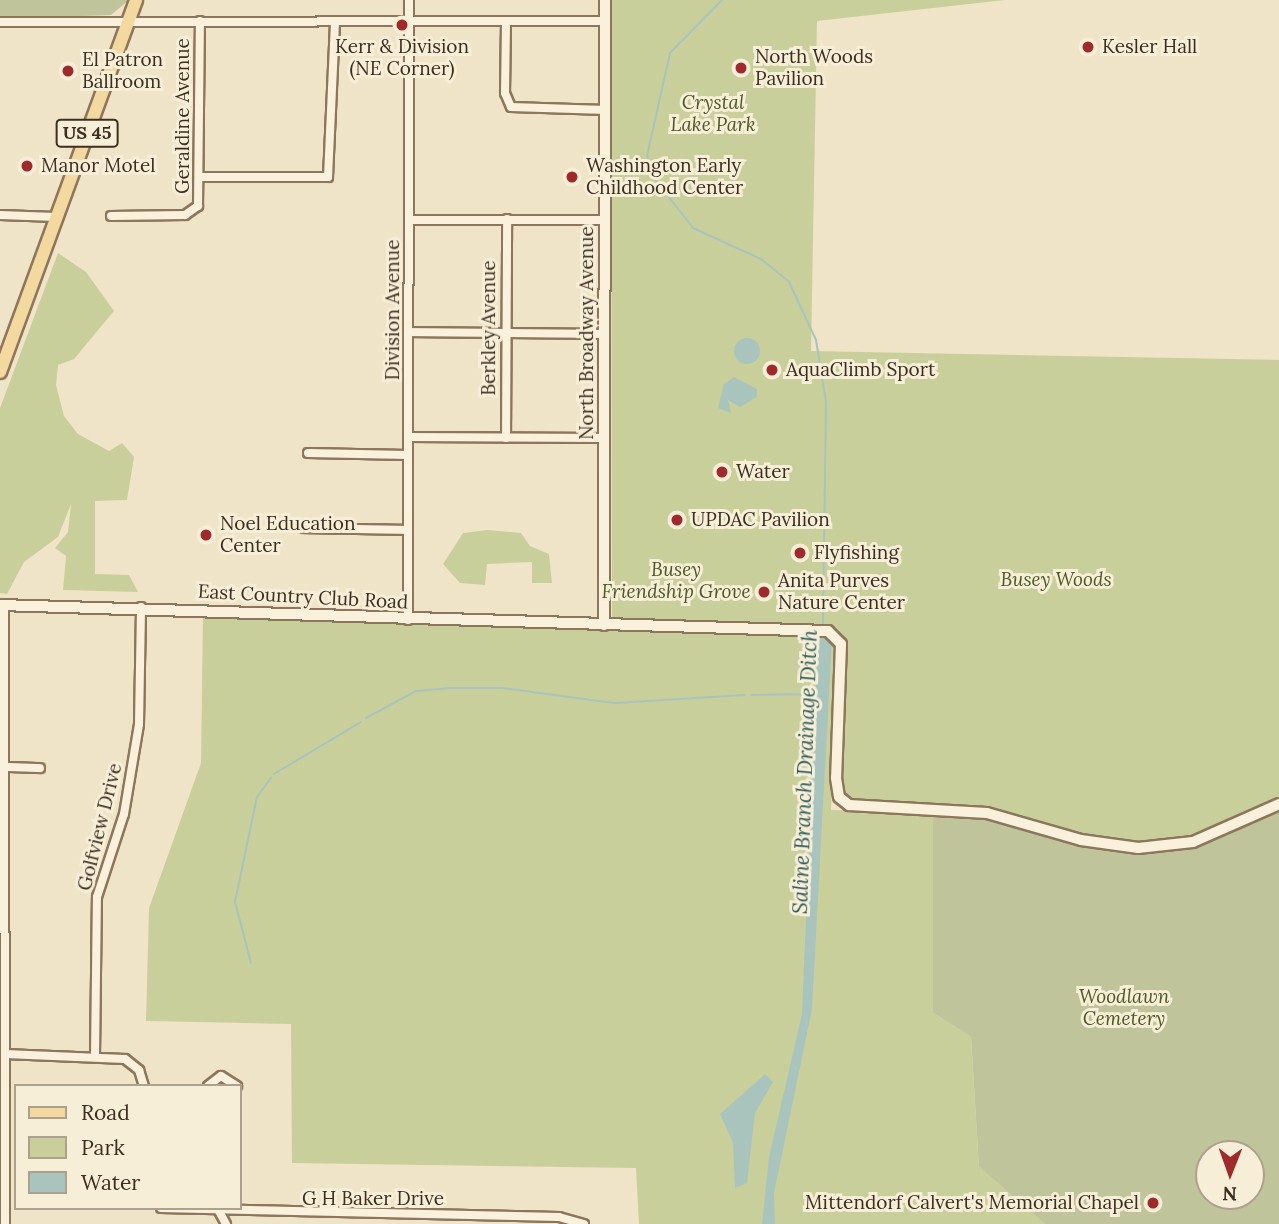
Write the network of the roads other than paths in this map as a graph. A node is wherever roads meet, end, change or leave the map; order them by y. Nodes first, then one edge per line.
1 (136, 0) edge
2 (409, 0) edge
3 (605, 0) edge
4 (128, 20) junction
5 (411, 20) junction
6 (200, 21) junction
7 (605, 21) junction
8 (0, 22) edge
9 (506, 22) junction
10 (335, 23) junction
11 (606, 110) junction
12 (200, 177) junction
13 (0, 215) edge
14 (111, 216) dead end
15 (56, 217) junction
16 (507, 219) junction
17 (409, 220) junction
18 (604, 220) junction
19 (408, 332) junction
20 (505, 333) junction
21 (604, 334) junction
22 (0, 372) edge
23 (408, 437) junction
24 (506, 438) junction
25 (604, 438) junction
26 (308, 453) dead end
27 (408, 455) junction
28 (304, 528) dead end
29 (407, 530) junction
30 (2, 605) edge
31 (141, 607) junction
32 (408, 620) junction
33 (604, 625) junction
34 (6, 767) junction
35 (40, 768) dead end
36 (1279, 804) edge
37 (5, 1054) junction
38 (94, 1056) junction
39 (144, 1084) edge
40 (211, 1084) edge
41 (234, 1084) edge
42 (200, 1210) edge
43 (219, 1211) edge
44 (5, 1224) edge
45 (226, 1224) edge
46 (584, 1224) edge

1 - 4 main road, US 45
2 - 5 street, Division Avenue
3 - 7 street, North Broadway Avenue
4 - 6 street
4 - 8 street
4 - 15 main road, US 45
5 - 9 street
5 - 10 street
5 - 17 street, Division Avenue
6 - 10 street
6 - 12 street, Geraldine Avenue
7 - 9 street
7 - 11 street, North Broadway Avenue
9 - 11 street
10 - 12 street
11 - 18 street, North Broadway Avenue
12 - 14 street, Geraldine Avenue
13 - 15 street
15 - 22 main road, US 45
16 - 17 street
16 - 18 street
16 - 20 street, Berkley Avenue
17 - 19 street, Division Avenue
18 - 21 street, North Broadway Avenue
19 - 20 street
19 - 23 street, Division Avenue
20 - 21 street
20 - 24 street, Berkley Avenue
21 - 25 street, North Broadway Avenue
23 - 24 street
23 - 27 street, Division Avenue
24 - 25 street
25 - 33 street, North Broadway Avenue
26 - 27 street
27 - 29 street, Division Avenue
28 - 29 street
29 - 32 street, Division Avenue
30 - 31 street, East Country Club Road
30 - 34 street
31 - 32 street, East Country Club Road
31 - 38 street, Golfview Drive
32 - 33 street, East Country Club Road
33 - 36 street, East Country Club Road
34 - 35 street
34 - 37 street
37 - 38 street
37 - 44 street
38 - 39 street
40 - 41 street
42 - 43 street, G H Baker Drive
43 - 45 street
43 - 46 street, G H Baker Drive

